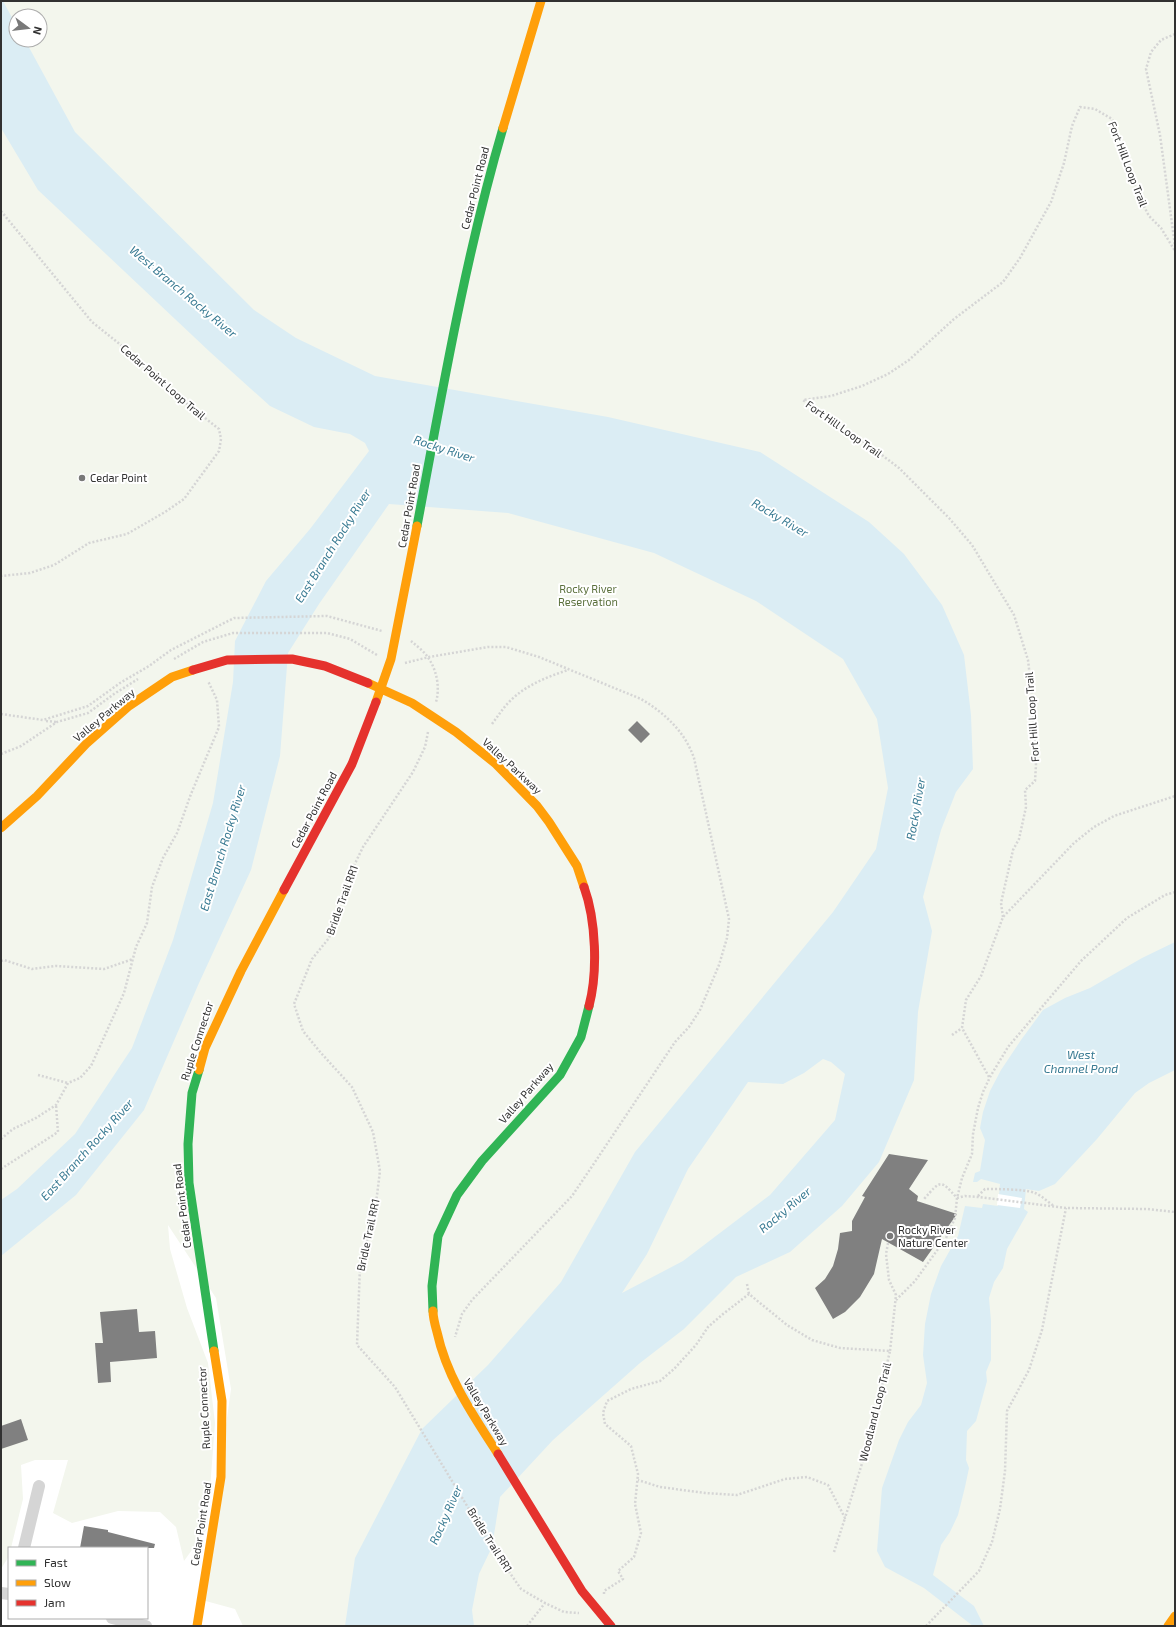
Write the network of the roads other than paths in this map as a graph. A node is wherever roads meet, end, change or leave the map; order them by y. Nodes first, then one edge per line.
1 (541, 1) edge
2 (381, 689) junction
3 (1, 828) edge
4 (38, 1486) dead end
5 (24, 1547) edge
6 (1175, 1616) edge
7 (116, 1619) edge
8 (146, 1626) edge
9 (197, 1626) edge
10 (611, 1626) edge
11 (1168, 1626) edge

1 - 2 street, Cedar Point Road
2 - 3 street, Valley Parkway
2 - 9 street, Cedar Point Road
2 - 10 street, Valley Parkway
4 - 5 street
6 - 11 street
7 - 8 street

